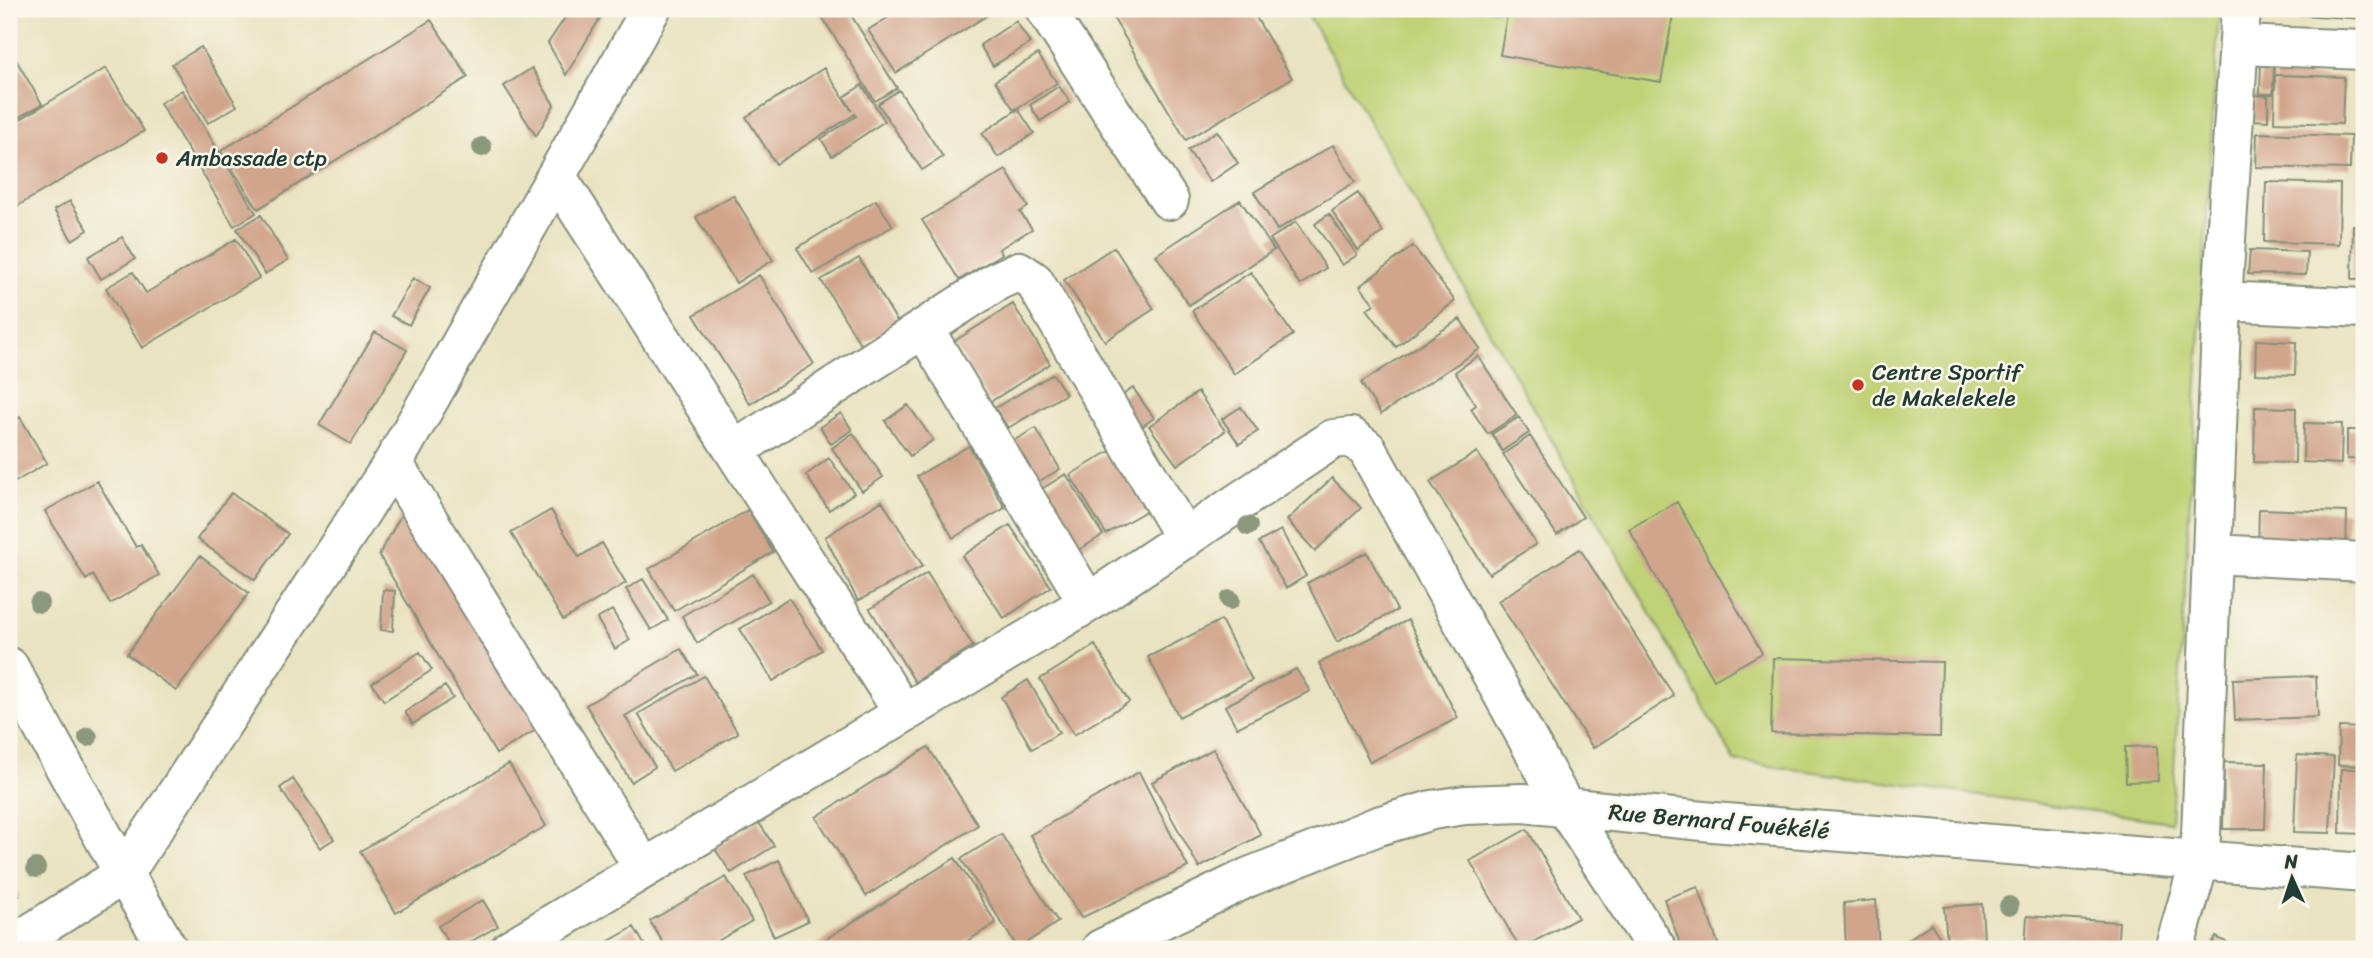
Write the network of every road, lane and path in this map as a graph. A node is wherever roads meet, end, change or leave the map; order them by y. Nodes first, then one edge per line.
1 (651, 9) edge
2 (1045, 9) edge
3 (2240, 27) edge
4 (2364, 50) edge
5 (557, 177) junction
6 (1170, 200) dead end
7 (2222, 301) junction
8 (2364, 308) edge
9 (923, 329) junction
10 (734, 450) junction
11 (393, 463) junction
12 (1185, 539) junction
13 (2213, 554) junction
14 (2364, 562) edge
15 (1088, 603) junction
16 (9, 667) edge
17 (903, 712) junction
18 (1564, 807) junction
19 (2200, 860) junction
20 (643, 867) junction
21 (2364, 873) edge
22 (124, 874) junction
23 (9, 947) edge
24 (168, 949) edge
25 (510, 949) edge
26 (1101, 949) edge
27 (1657, 949) edge
28 (2174, 949) edge

1 - 5 street
2 - 6 street
3 - 4 street
3 - 7 street
5 - 10 street
5 - 11 street
7 - 8 street
7 - 13 street
9 - 10 street
9 - 12 street
9 - 15 street
10 - 17 street
11 - 20 street
11 - 22 street
12 - 15 street
12 - 18 street
13 - 14 street
13 - 19 street
15 - 17 street
16 - 22 street
17 - 20 street
18 - 19 street, Rue Bernard Fouékélé
18 - 26 street, Rue Bernard Fouékélé
18 - 27 street
19 - 21 street, Rue Bernard Fouékélé
19 - 28 street
20 - 25 street
22 - 23 street
22 - 24 street

